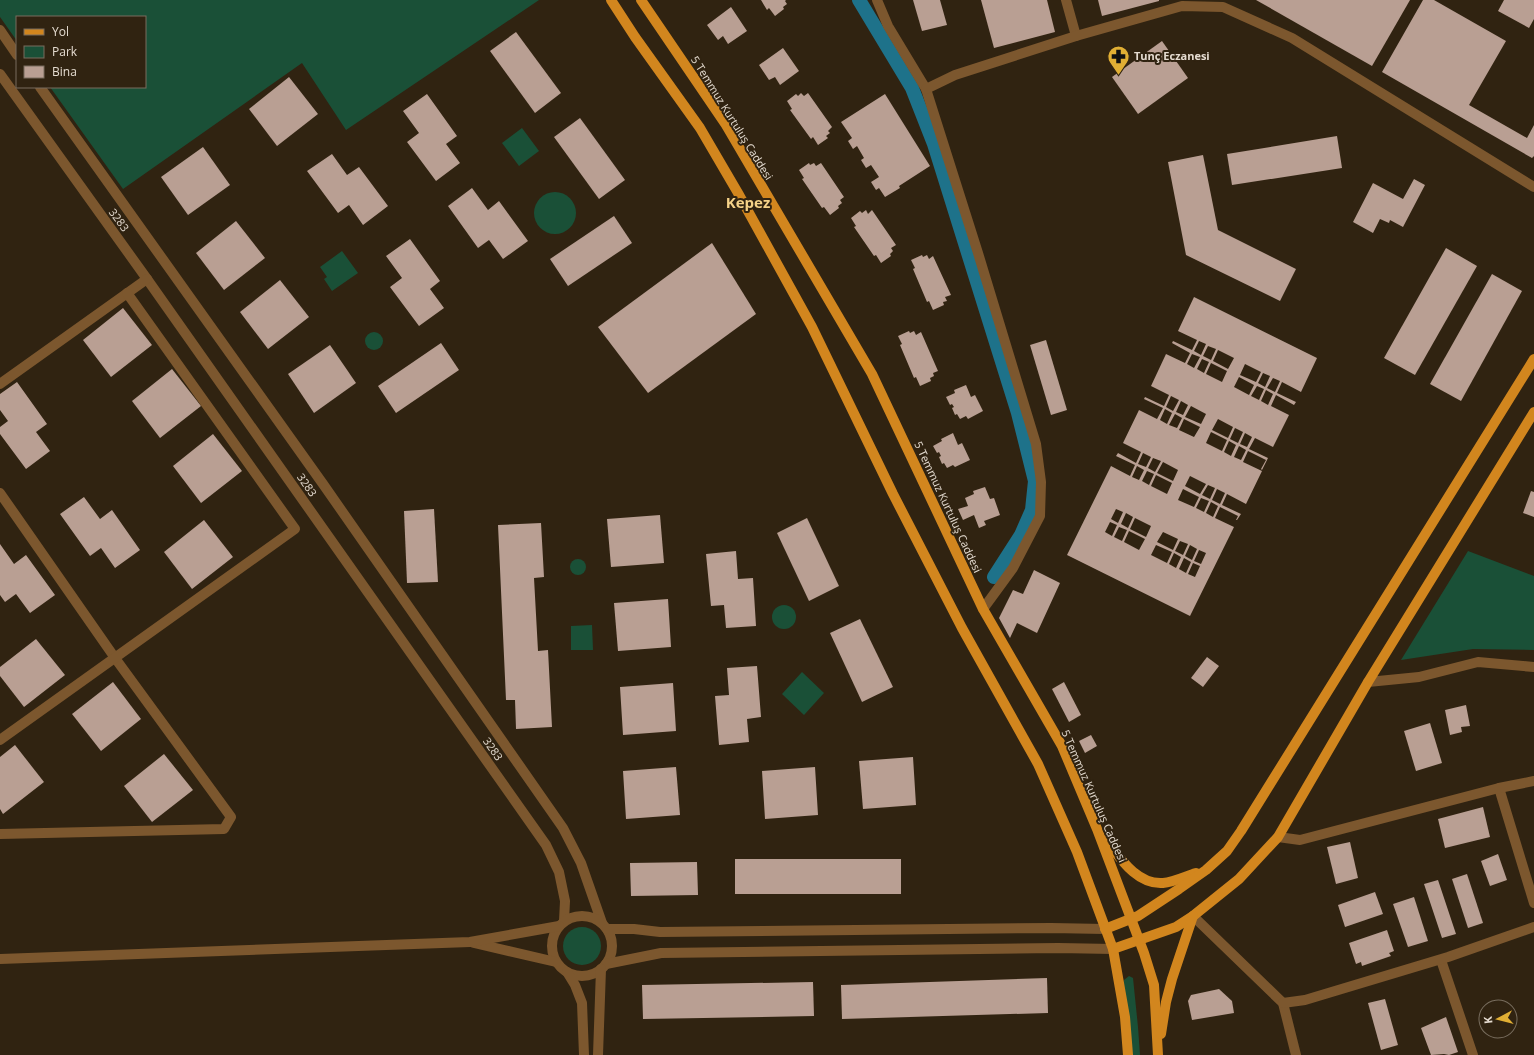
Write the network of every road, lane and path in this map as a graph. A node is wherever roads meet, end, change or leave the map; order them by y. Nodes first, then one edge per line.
1 (611, 0) edge
2 (641, 0) edge
3 (877, 0) edge
4 (1066, 0) edge
5 (0, 30) edge
6 (1076, 36) junction
7 (16, 54) edge
8 (0, 74) edge
9 (41, 88) edge
10 (926, 89) junction
11 (1534, 187) edge
12 (147, 279) junction
13 (127, 293) junction
14 (1534, 359) edge
15 (0, 384) edge
16 (1534, 412) edge
17 (0, 493) edge
18 (983, 609) junction
19 (115, 658) junction
20 (1534, 667) edge
21 (1368, 682) junction
22 (0, 740) edge
23 (1534, 781) edge
24 (1499, 788) junction
25 (1097, 829) junction
26 (2, 832) edge
27 (1278, 837) junction
28 (1206, 870) junction
29 (1534, 903) edge
30 (1193, 916) junction
31 (1132, 918) junction
32 (561, 923) junction
33 (604, 926) junction
34 (1534, 927) edge
35 (1105, 929) junction
36 (1140, 941) junction
37 (470, 942) junction
38 (1113, 949) junction
39 (0, 958) edge
40 (1441, 960) junction
41 (556, 962) junction
42 (604, 966) junction
43 (567, 972) junction
44 (1283, 1003) junction
45 (1158, 1053) edge
46 (584, 1055) edge
47 (598, 1055) edge
48 (1128, 1055) edge
49 (1296, 1055) edge
50 (1473, 1055) edge

1 - 35 main road
2 - 18 main road, 5 Temmuz Kurtuluş Caddesi
3 - 10 street
4 - 6 street
5 - 7 street
6 - 10 street
6 - 11 street
8 - 12 street, 3283
9 - 33 street, 3283
10 - 18 street
12 - 13 street
12 - 32 street, 3283
13 - 15 street
13 - 19 street
14 - 28 main road
16 - 21 main road
17 - 19 street
18 - 25 main road, 5 Temmuz Kurtuluş Caddesi
19 - 22 street
19 - 26 street
20 - 21 street
21 - 27 main road
23 - 24 street
24 - 27 street
24 - 29 street
25 - 28 main road
25 - 31 main road, 5 Temmuz Kurtuluş Caddesi
27 - 30 main road
28 - 31 main road
30 - 36 main road
30 - 44 street
30 - 45 main road
31 - 35 main road
31 - 36 main road, 5 Temmuz Kurtuluş Caddesi
32 - 33 street
32 - 37 street
32 - 41 street
33 - 35 street
33 - 42 street
34 - 40 street
35 - 38 main road
36 - 38 main road
36 - 45 main road, 5 Temmuz Kurtuluş Caddesi
37 - 39 street
37 - 41 street
38 - 42 street
38 - 48 main road
40 - 44 street
40 - 50 street
41 - 43 street
42 - 43 street
42 - 47 street
43 - 46 street
44 - 49 street

